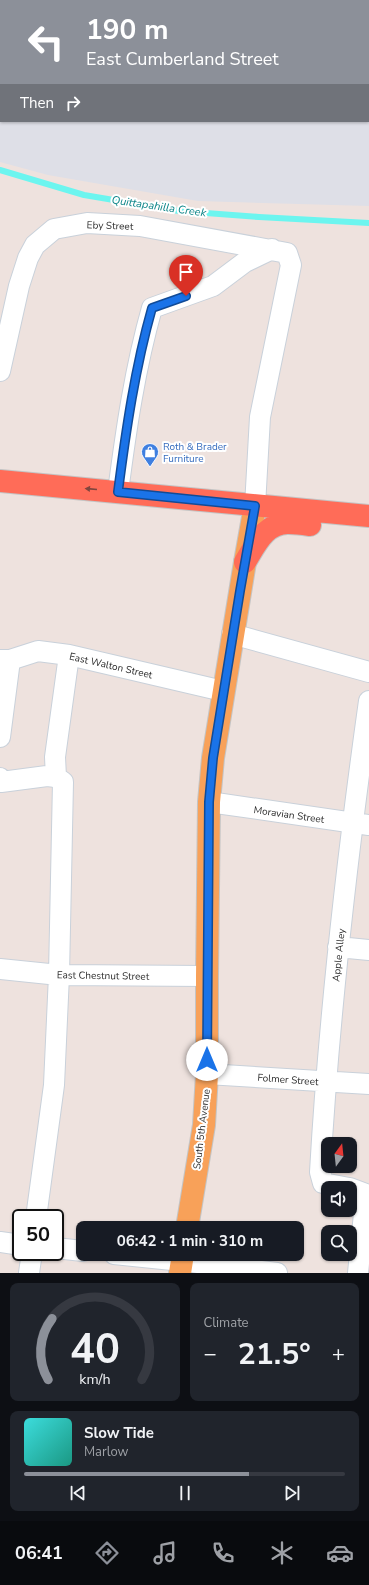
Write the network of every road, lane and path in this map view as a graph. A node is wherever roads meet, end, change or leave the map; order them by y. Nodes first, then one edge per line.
1 (272, 250) junction
2 (0, 371) edge
3 (0, 481) edge
4 (118, 492) junction
5 (255, 506) junction
6 (369, 516) edge
7 (369, 530) edge
8 (244, 562) junction
9 (232, 634) junction
10 (69, 655) junction
11 (5, 660) edge
12 (369, 672) edge
13 (223, 691) junction
14 (369, 701) edge
15 (0, 737) edge
16 (56, 777) junction
17 (0, 781) edge
18 (209, 802) junction
19 (361, 824) edge
20 (338, 947) junction
21 (369, 950) edge
22 (0, 968) edge
23 (59, 975) junction
24 (207, 976) junction
25 (208, 1074) junction
26 (325, 1081) junction
27 (369, 1084) edge
28 (322, 1181) edge
29 (357, 1191) edge
30 (37, 1209) edge
31 (188, 1221) edge
32 (0, 1242) edge
33 (12, 1244) edge
34 (64, 1249) edge
35 (76, 1250) edge
36 (31, 1261) edge
37 (166, 1261) edge
38 (181, 1263) edge
39 (29, 1273) edge
40 (277, 1273) edge
41 (358, 1273) edge

1 - 2 street, Eby Street
1 - 4 street
1 - 5 street, Eby Street
4 -> 3 highway
4 - 5 highway
5 - 6 highway
5 - 8 main road, South 5th Avenue
7 - 8 highway
8 - 9 main road, South 5th Avenue
9 - 12 street
9 - 13 main road, South 5th Avenue
10 - 11 street, East Walton Street
10 - 13 street, East Walton Street
10 - 16 street
11 - 15 street
13 - 18 main road, South 5th Avenue
14 - 19 street, Apple Alley
16 - 17 street
16 - 23 street
18 - 19 street, Moravian Street
18 - 24 main road, South 5th Avenue
19 - 20 street, Apple Alley
20 - 21 street
20 - 26 street, Apple Alley
22 - 23 street, East Chestnut Street
23 - 24 street, East Chestnut Street
23 - 30 street
24 - 25 main road, South 5th Avenue
25 - 26 street, Folmer Street
25 - 31 main road, South 5th Avenue
26 - 27 street, Folmer Street
26 - 28 street, Apple Alley
29 - 41 street, Apple Alley
32 - 33 street
34 - 35 street
36 - 39 street
37 - 38 street
38 - 40 street

